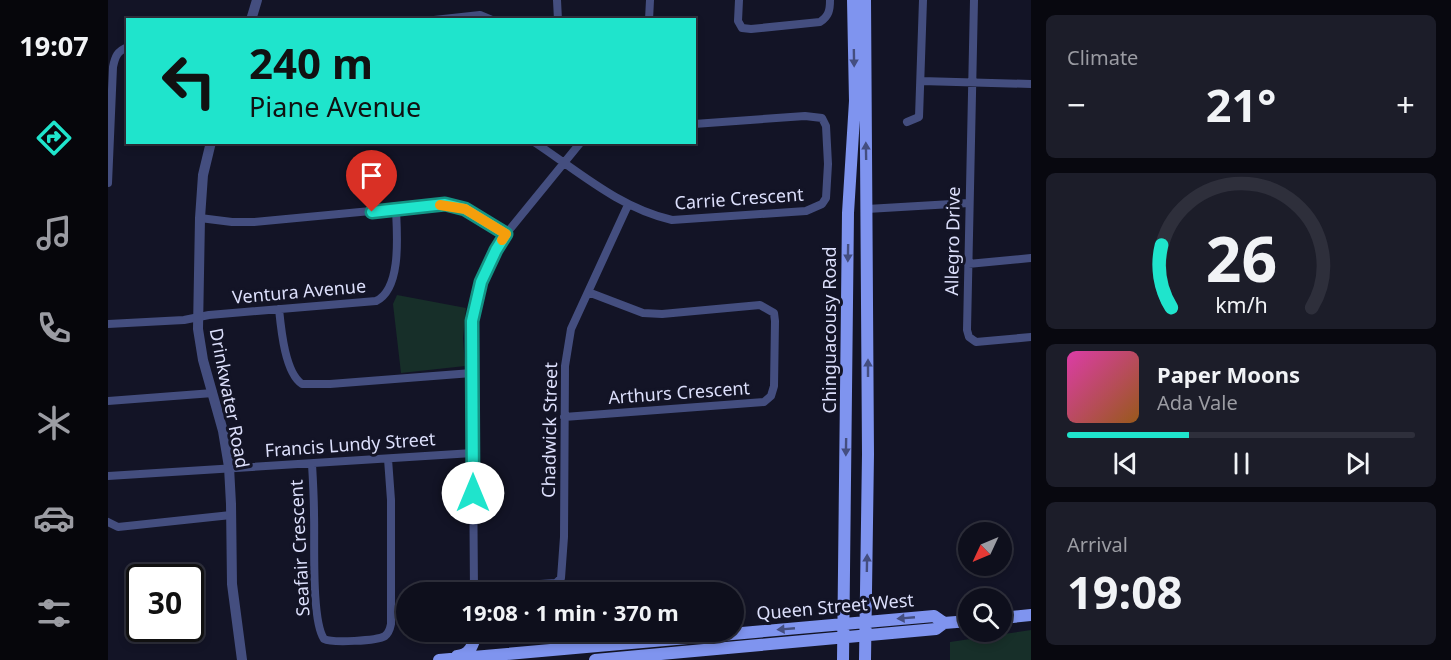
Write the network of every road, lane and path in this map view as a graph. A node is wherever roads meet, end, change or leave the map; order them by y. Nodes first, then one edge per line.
1 (257, 0) edge
2 (557, 0) edge
3 (650, 0) edge
4 (738, 0) edge
5 (830, 0) edge
6 (853, 0) edge
7 (865, 0) edge
8 (923, 0) edge
9 (974, 0) edge
10 (252, 18) edge
11 (452, 18) edge
12 (487, 18) edge
13 (558, 18) edge
14 (649, 18) edge
15 (126, 48) edge
16 (921, 81) junction
17 (972, 82) junction
18 (1031, 84) edge
19 (907, 122) dead end
20 (696, 124) edge
21 (210, 144) edge
22 (537, 144) edge
23 (578, 144) edge
24 (564, 162) junction
25 (108, 183) edge
26 (969, 203) junction
27 (628, 205) junction
28 (867, 209) junction
29 (396, 210) junction
30 (200, 218) junction
31 (506, 234) junction
32 (1031, 258) edge
33 (968, 264) junction
34 (588, 292) junction
35 (279, 309) junction
36 (199, 317) junction
37 (108, 324) edge
38 (1031, 337) edge
39 (472, 373) junction
40 (213, 393) junction
41 (108, 401) edge
42 (564, 417) junction
43 (473, 453) junction
44 (388, 459) junction
45 (312, 464) junction
46 (229, 468) junction
47 (108, 477) edge
48 (231, 515) junction
49 (108, 522) edge
50 (474, 582) edge
51 (557, 582) edge
52 (1031, 615) edge
53 (1012, 617) edge
54 (866, 621) junction
55 (958, 622) edge
56 (844, 623) junction
57 (944, 623) junction
58 (866, 635) junction
59 (844, 637) junction
60 (473, 642) edge
61 (482, 642) edge
62 (631, 643) junction
63 (632, 656) junction
64 (482, 658) edge
65 (242, 660) edge
66 (439, 660) edge
67 (595, 660) edge
68 (843, 660) edge
69 (865, 660) edge

1 - 10 street
2 - 13 street
3 - 14 street
4 - 5 street
6 -> 56 main road, Chinguacousy Road
28 -> 7 main road
8 - 16 street
9 - 17 street, Allegro Drive
11 - 12 street
15 - 25 street
16 - 17 street
16 - 19 street
17 - 18 street
17 - 26 street, Allegro Drive
20 - 27 street, Carrie Crescent
21 - 30 street, Drinkwater Road
22 - 24 street, Carrie Crescent
23 - 24 street
24 - 27 street, Carrie Crescent
24 - 31 street
26 - 28 street
26 - 33 street, Allegro Drive
27 - 34 street, Chadwick Street
54 -> 28 main road
29 - 30 street
29 - 31 street
29 - 35 street, Ventura Avenue
30 - 36 street, Drinkwater Road
31 - 39 street
32 - 33 street
33 - 38 street, Allegro Drive
34 - 42 street, Chadwick Street
34 - 42 street, Arthurs Crescent
35 - 36 street, Ventura Avenue
35 - 39 street
36 - 37 street, Ventura Avenue
36 - 40 street, Drinkwater Road
39 - 43 street
40 - 41 street
40 - 46 street, Drinkwater Road
42 - 51 street, Chadwick Street
43 - 44 street, Francis Lundy Street
43 - 50 street
44 - 45 street, Francis Lundy Street
44 - 45 street, Seafair Crescent
45 - 46 street, Francis Lundy Street
46 - 47 street, Francis Lundy Street
46 - 48 street, Drinkwater Road
48 - 49 street
48 - 65 street, Drinkwater Road
52 - 53 main road
54 - 56 main road, Queen Street West
57 -> 54 main road, Queen Street West
54 - 58 main road
55 - 57 main road, Queen Street West
56 - 59 main road, Chinguacousy Road
56 -> 62 main road, Queen Street West
57 - 58 main road, Queen Street West
58 - 59 main road, Queen Street West
58 - 69 main road
59 - 63 main road, Queen Street West
59 - 68 main road, Chinguacousy Road
60 - 66 main road
61 - 64 main road
62 - 63 main road
62 - 64 main road, Queen Street West
63 - 67 main road, Queen Street West
64 - 66 main road, Queen Street West

